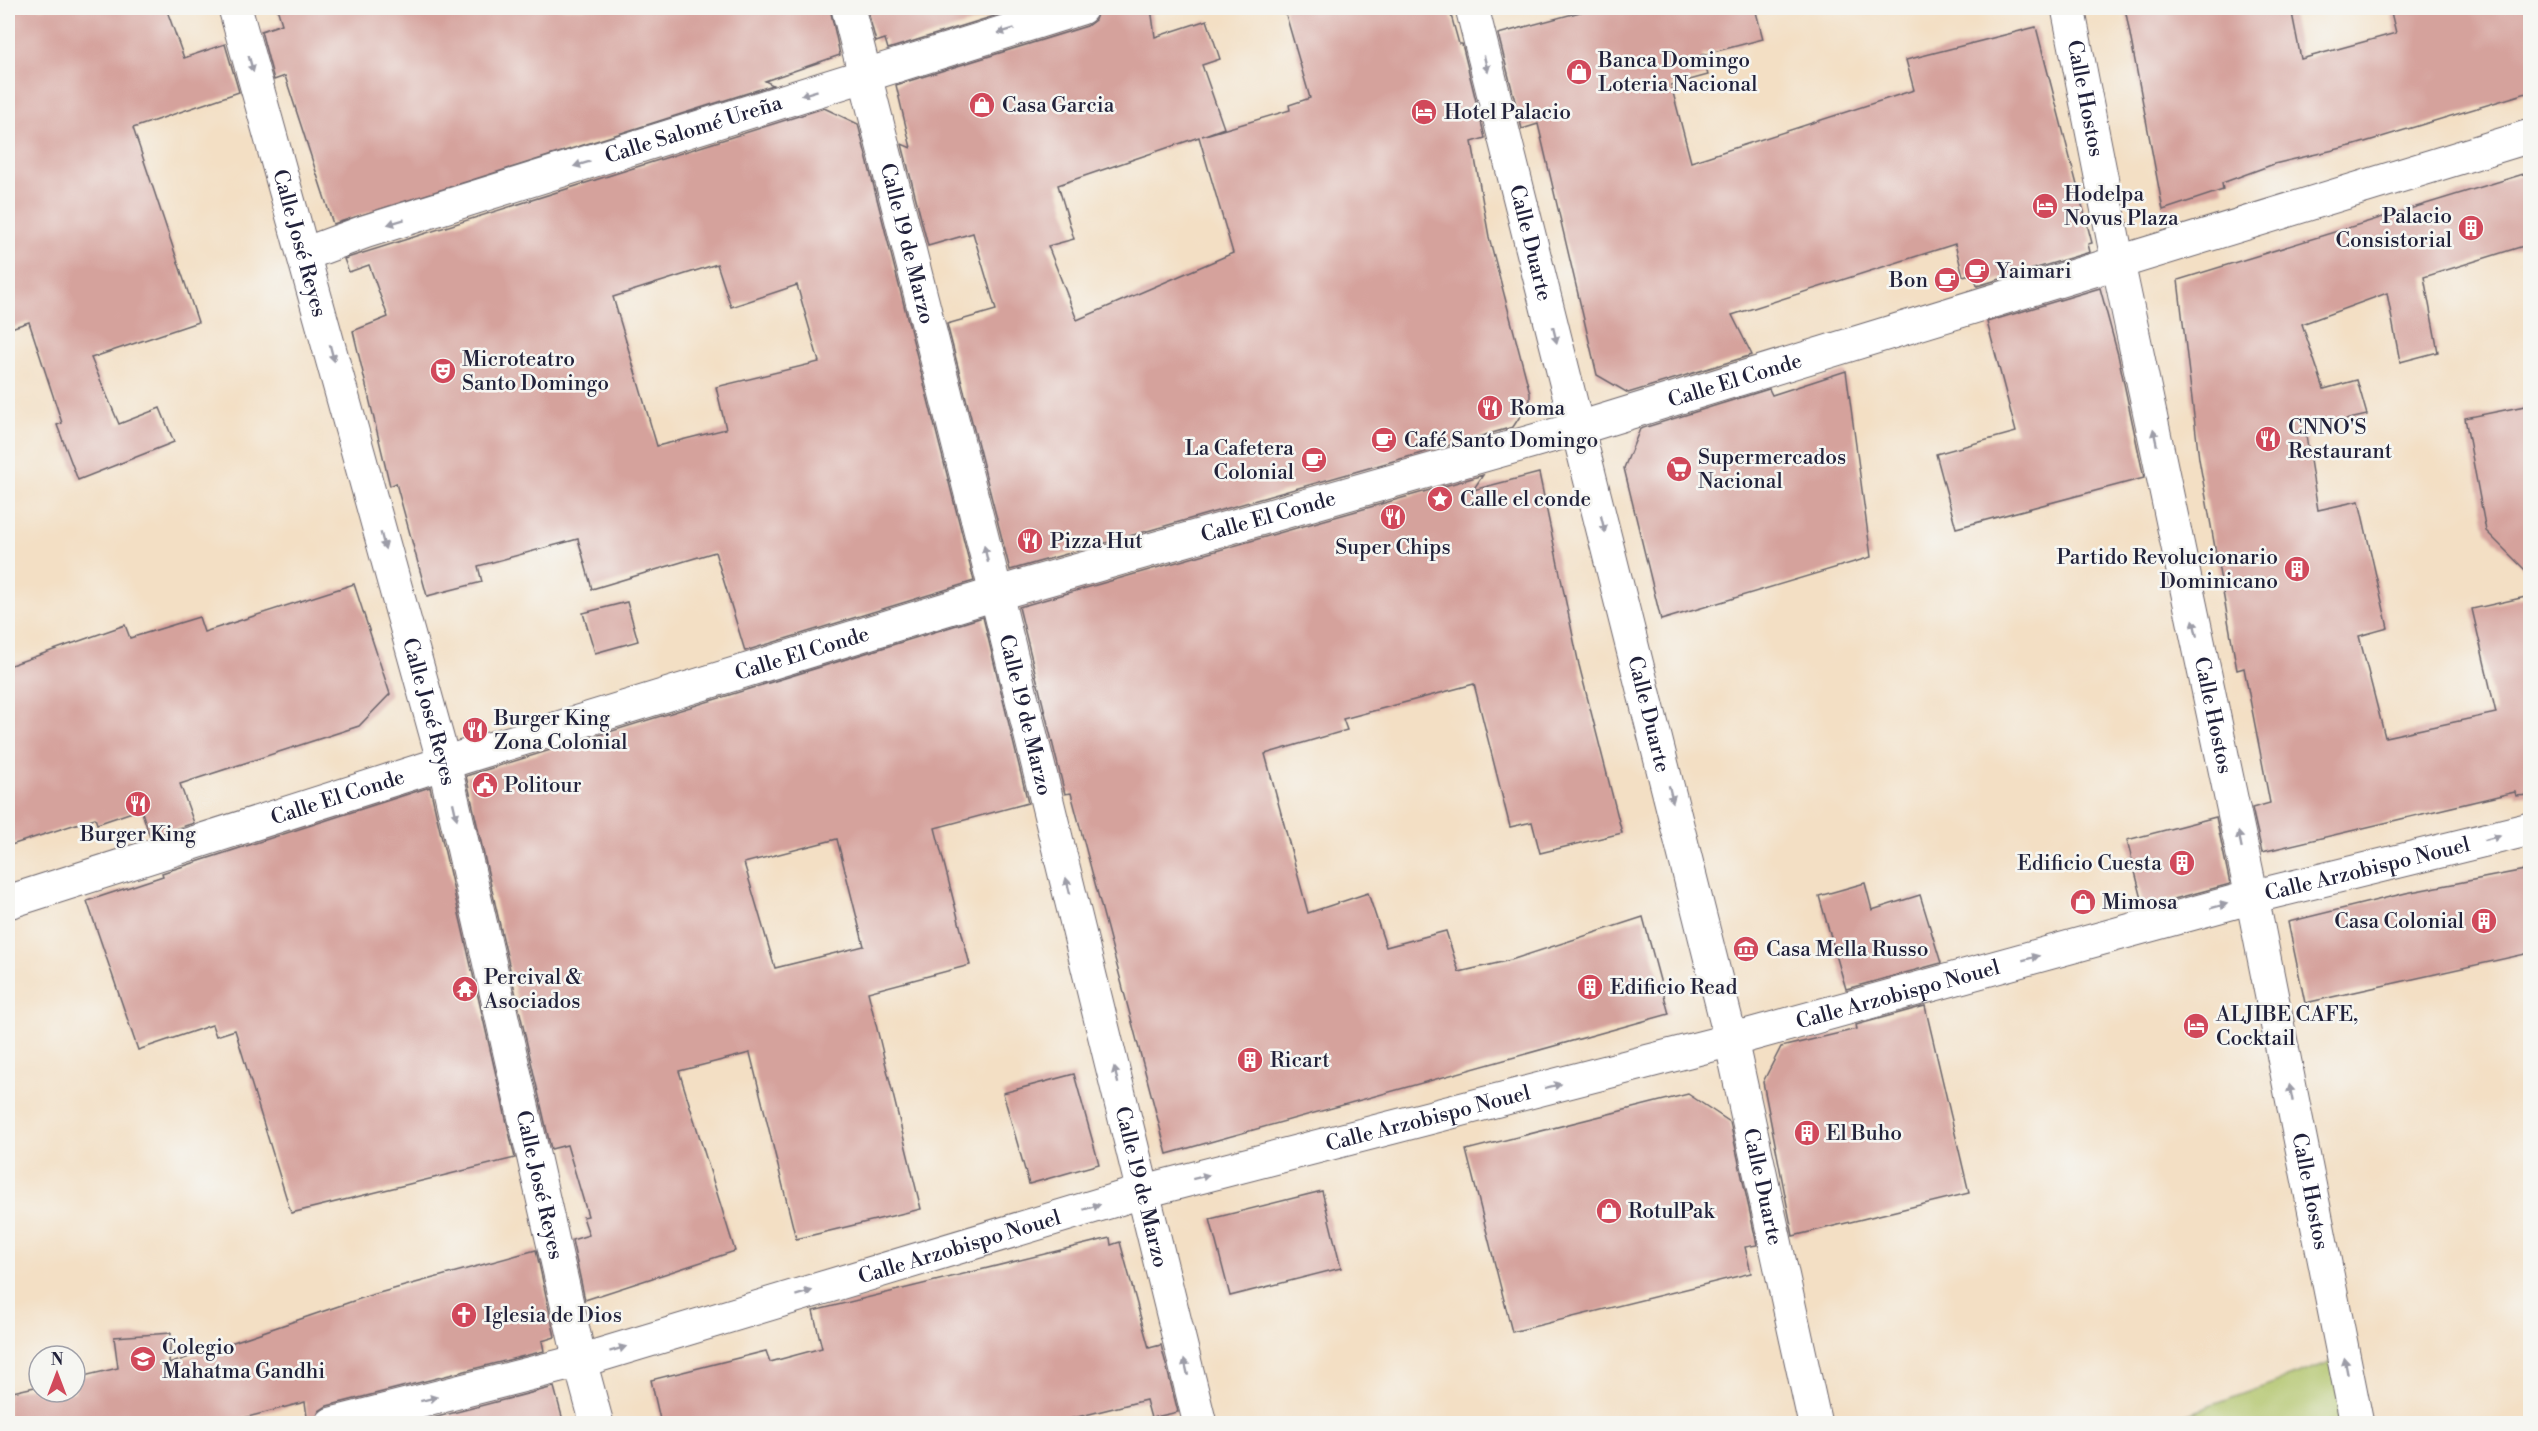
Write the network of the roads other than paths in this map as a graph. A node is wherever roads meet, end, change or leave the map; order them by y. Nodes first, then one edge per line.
1 (235, 8) edge
2 (848, 8) edge
3 (1082, 8) edge
4 (1472, 8) edge
5 (2068, 8) edge
6 (864, 75) junction
7 (2530, 136) edge
8 (305, 254) junction
9 (2118, 263) junction
10 (1579, 428) junction
11 (995, 594) junction
12 (444, 763) junction
13 (2530, 829) edge
14 (2252, 897) junction
15 (8, 902) edge
16 (1731, 1040) junction
17 (1145, 1191) junction
18 (580, 1361) junction
19 (332, 1424) edge
20 (597, 1424) edge
21 (1200, 1424) edge
22 (1815, 1424) edge
23 (2357, 1424) edge

1 -> 8 street, Calle José Reyes
2 - 6 street, Calle 19 de Marzo
3 -> 6 street, Calle Salomé Ureña
4 -> 10 street, Calle Duarte
5 - 9 street, Calle Hostos
6 -> 8 street, Calle Salomé Ureña
11 -> 6 street, Calle 19 de Marzo
7 - 9 street, Calle El Conde
8 -> 12 street, Calle José Reyes
9 - 10 street, Calle El Conde
14 -> 9 street, Calle Hostos
10 - 11 street, Calle El Conde
10 -> 16 street, Calle Duarte
11 - 12 street, Calle El Conde
17 -> 11 street, Calle 19 de Marzo
12 - 15 street, Calle El Conde
12 -> 18 street, Calle José Reyes
14 -> 13 street, Calle Arzobispo Nouel
16 -> 14 street, Calle Arzobispo Nouel
23 -> 14 street, Calle Hostos
17 -> 16 street, Calle Arzobispo Nouel
16 - 22 street, Calle Duarte
18 -> 17 street, Calle Arzobispo Nouel
21 -> 17 street, Calle 19 de Marzo
19 -> 18 street, Calle Arzobispo Nouel
18 - 20 street, Calle José Reyes

